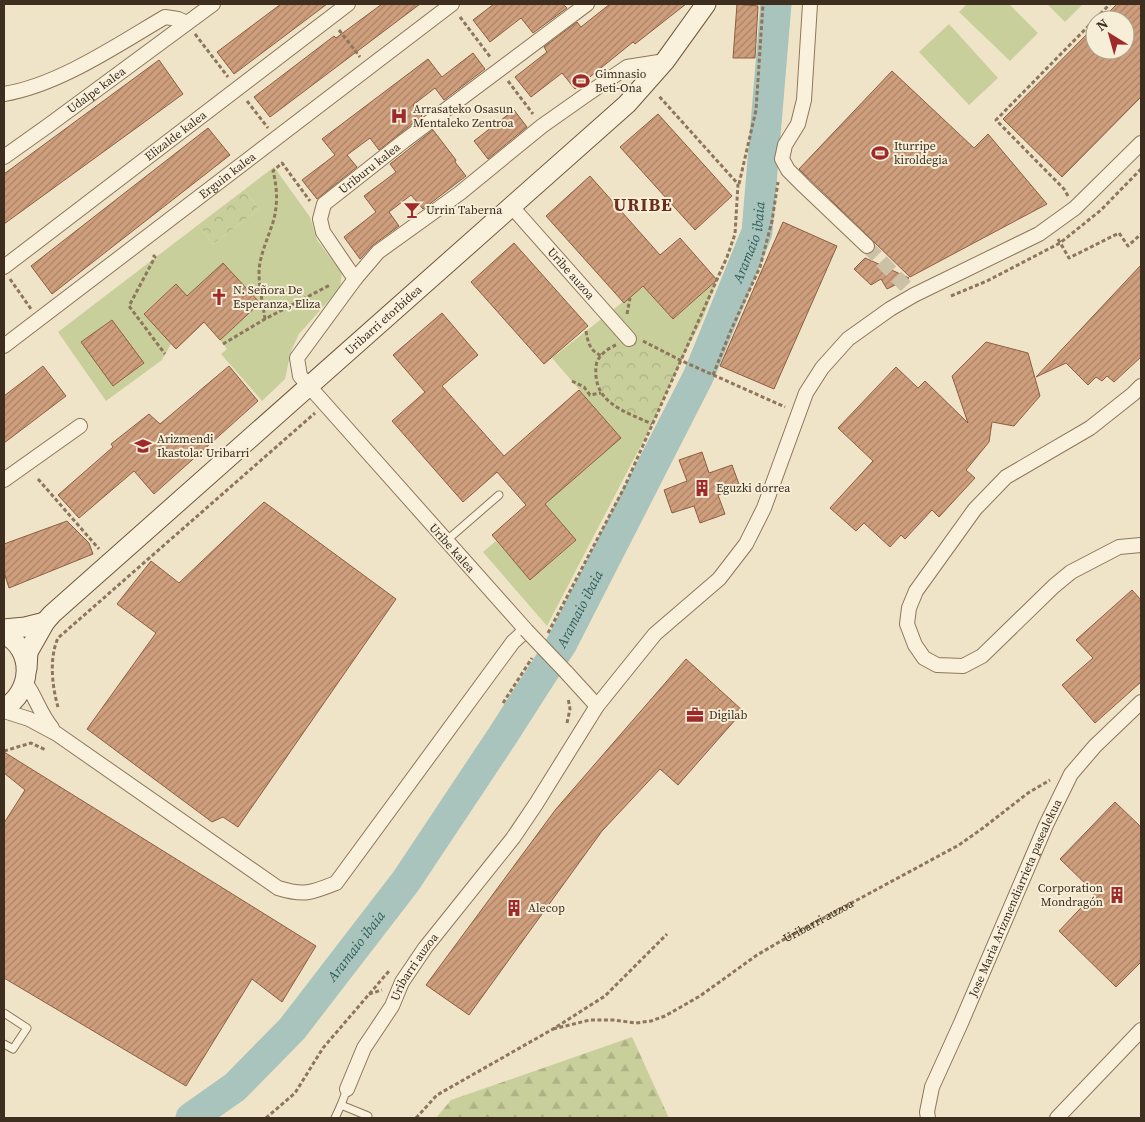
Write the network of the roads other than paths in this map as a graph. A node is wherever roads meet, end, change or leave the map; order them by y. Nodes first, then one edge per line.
1 (213, 4) edge
2 (348, 4) edge
3 (451, 4) edge
4 (587, 4) edge
5 (706, 4) edge
6 (810, 4) edge
7 (187, 23) junction
8 (665, 62) junction
9 (4, 94) edge
10 (1141, 143) edge
11 (4, 157) edge
12 (512, 207) junction
13 (867, 246) tunnel mouth
14 (6, 272) edge
15 (355, 279) junction
16 (629, 339) dead end
17 (4, 346) edge
18 (1141, 386) edge
19 (309, 387) junction
20 (80, 426) dead end
21 (4, 480) edge
22 (499, 495) dead end
23 (446, 541) junction
24 (1141, 545) edge
25 (45, 622) junction
26 (4, 629) edge
27 (526, 630) junction
28 (4, 634) edge
29 (26, 676) junction
30 (1141, 702) edge
31 (597, 706) junction
32 (4, 710) edge
33 (55, 731) junction
34 (4, 1013) edge
35 (1141, 1030) edge
36 (4, 1044) edge
37 (347, 1089) joint
38 (341, 1105) junction
39 (368, 1116) dead end
40 (336, 1118) edge
41 (928, 1118) edge
42 (1057, 1118) edge

1 - 7 street, Udalpe kalea
2 - 14 street, Elizalde kalea
3 - 17 street, Erguin kalea
4 - 15 street, Uriburu kalea
5 - 8 street, Uribarri etorbidea
6 - 13 street
7 - 9 street, Udalpe kalea
7 - 11 street, Udalpe kalea
8 - 12 street, Uribarri etorbidea
8 - 15 street
10 - 31 street, Uribarri auzoa
12 - 16 street, Uribe auzoa
12 - 19 street, Uribarri etorbidea
15 - 19 street
18 - 24 street
19 - 23 street, Uribe kalea
19 - 25 street, Uribarri etorbidea
20 - 21 street
22 - 23 lane
23 - 27 street, Uribe kalea
25 - 26 street
25 - 29 street
27 - 31 street, Uribe kalea, bridge
27 - 33 street
28 - 29 street
29 - 32 street
29 - 33 street
30 - 41 street, Jose Maria Arizmendiarrieta pasealekua
31 - 37 street, Uribarri auzoa
32 - 33 street
34 - 36 lane
35 - 42 street
37 - 38 lane
38 - 39 lane
38 - 40 lane

